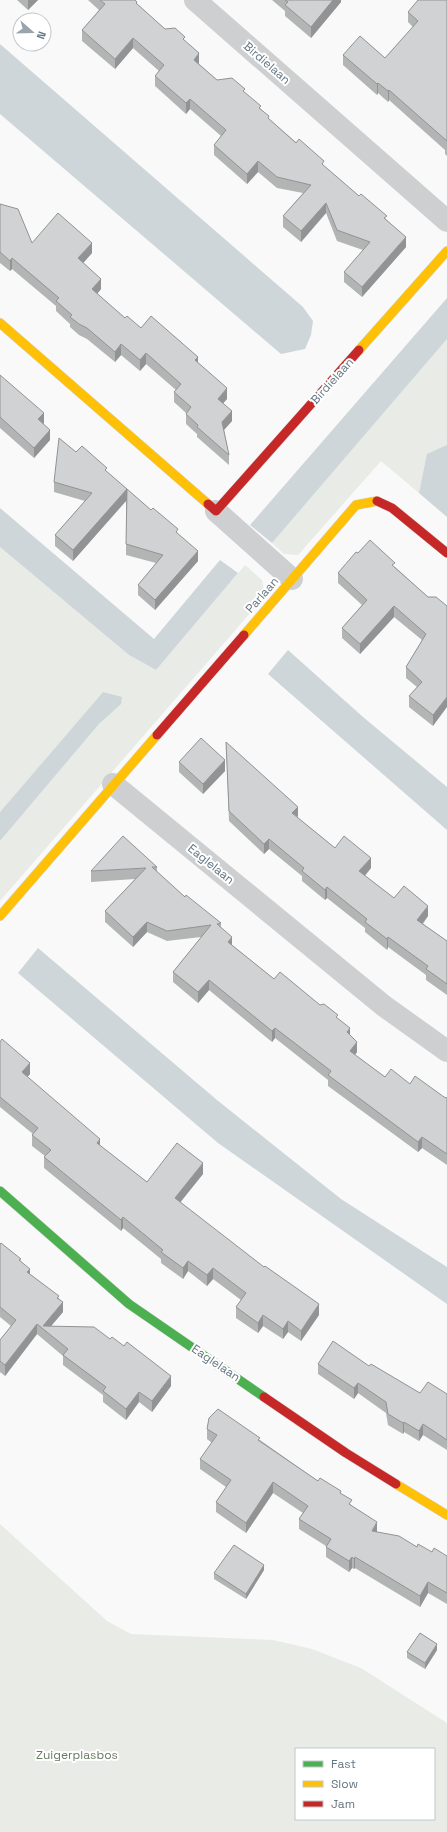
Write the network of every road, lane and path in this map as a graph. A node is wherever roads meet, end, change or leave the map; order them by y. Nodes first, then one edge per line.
1 (195, 0) edge
2 (447, 220) edge
3 (447, 251) edge
4 (0, 323) edge
5 (216, 511) junction
6 (447, 553) edge
7 (292, 579) junction
8 (113, 784) junction
9 (0, 916) edge
10 (447, 1051) edge
11 (0, 1191) edge
12 (447, 1515) edge

1 - 2 street, Birdielaan
3 - 5 street, Birdielaan
4 - 5 street
5 - 7 street
6 - 7 street, Parlaan
7 - 8 street, Parlaan
8 - 9 street
8 - 10 street, Eaglelaan
11 - 12 street, Eaglelaan

